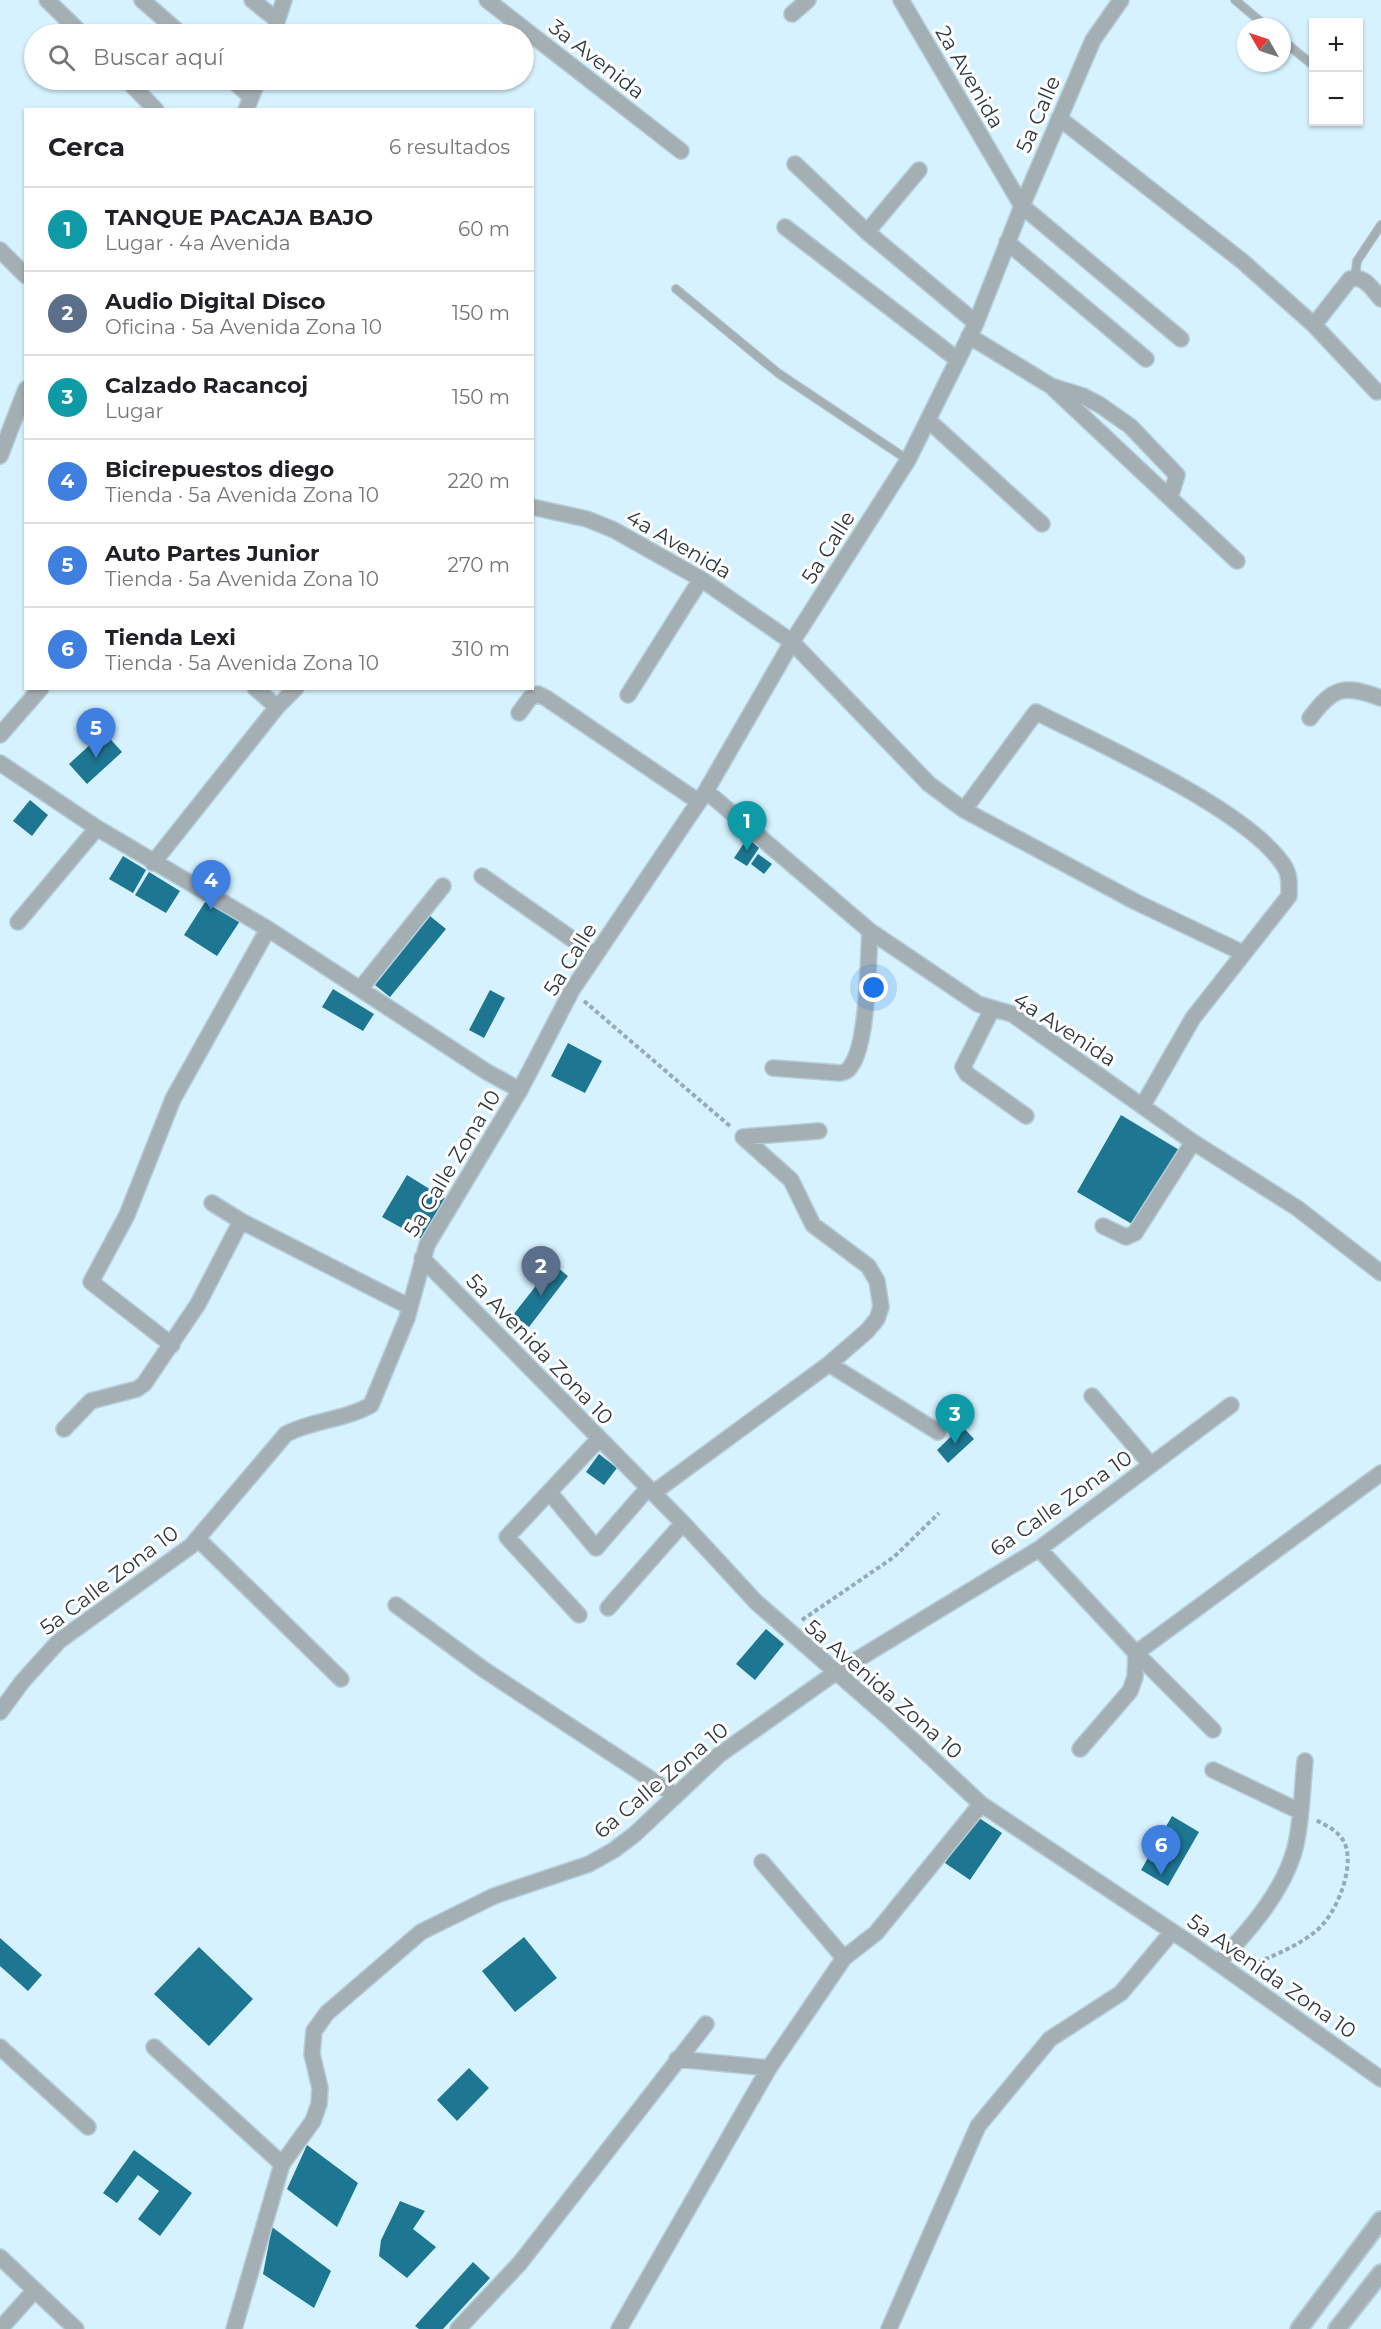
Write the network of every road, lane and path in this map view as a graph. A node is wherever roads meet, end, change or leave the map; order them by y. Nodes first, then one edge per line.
1 (47, 0) edge
2 (142, 0) edge
3 (252, 0) edge
4 (284, 0) edge
5 (487, 0) edge
6 (808, 0) edge
7 (901, 0) edge
8 (1121, 0) edge
9 (1235, 0) edge
10 (792, 14) dead end
11 (1256, 18) edge
12 (72, 24) edge
13 (170, 24) edge
14 (272, 24) edge
15 (276, 24) edge
16 (518, 24) edge
17 (534, 37) edge
18 (1291, 47) edge
19 (1309, 62) edge
20 (137, 90) edge
21 (239, 90) edge
22 (249, 103) edge
23 (154, 108) edge
24 (1059, 118) junction
25 (681, 151) dead end
26 (795, 164) dead end
27 (920, 170) dead end
28 (1022, 206) junction
29 (1381, 225) edge
30 (785, 227) dead end
31 (867, 232) junction
32 (1007, 242) junction
33 (0, 250) edge
34 (24, 274) edge
35 (1355, 277) junction
36 (676, 289) dead end
37 (1381, 298) edge
38 (1314, 325) junction
39 (972, 330) junction
40 (1181, 339) dead end
41 (1146, 359) dead end
42 (957, 360) junction
43 (1051, 386) junction
44 (1377, 392) dead end
45 (24, 394) edge
46 (928, 420) junction
47 (0, 456) edge
48 (908, 460) junction
49 (1170, 498) junction
50 (534, 508) edge
51 (1042, 524) dead end
52 (1237, 561) dead end
53 (701, 579) junction
54 (792, 642) junction
55 (39, 690) edge
56 (257, 690) edge
57 (294, 690) edge
58 (628, 695) dead end
59 (1381, 698) edge
60 (277, 707) junction
61 (519, 712) dead end
62 (1310, 718) dead end
63 (0, 735) edge
64 (0, 763) edge
65 (703, 796) junction
66 (964, 810) junction
67 (97, 828) junction
68 (153, 863) junction
69 (482, 876) dead end
70 (442, 886) dead end
71 (18, 922) dead end
72 (268, 929) junction
73 (870, 931) junction
74 (1243, 953) junction
75 (595, 956) junction
76 (361, 988) junction
77 (572, 990) junction
78 (992, 1009) junction
79 (773, 1068) dead end
80 (520, 1090) junction
81 (1143, 1105) junction
82 (1026, 1116) dead end
83 (819, 1131) dead end
84 (742, 1137) junction
85 (1193, 1142) junction
86 (212, 1203) dead end
87 (241, 1221) junction
88 (1103, 1226) dead end
89 (422, 1258) junction
90 (1381, 1273) edge
91 (410, 1307) junction
92 (172, 1345) junction
93 (829, 1364) junction
94 (1092, 1396) dead end
95 (1231, 1405) dead end
96 (64, 1429) dead end
97 (938, 1432) dead end
98 (598, 1440) junction
99 (1151, 1465) junction
100 (1381, 1473) edge
101 (651, 1491) junction
102 (550, 1493) junction
103 (939, 1513) dead end
104 (683, 1523) junction
105 (198, 1539) junction
106 (1039, 1549) junction
107 (396, 1605) dead end
108 (608, 1608) dead end
109 (579, 1615) dead end
110 (786, 1631) junction
111 (1136, 1653) junction
112 (835, 1673) junction
113 (340, 1679) dead end
114 (0, 1712) edge
115 (1213, 1730) dead end
116 (1080, 1749) dead end
117 (1305, 1761) dead end
118 (1213, 1770) dead end
119 (675, 1795) junction
120 (981, 1804) junction
121 (1299, 1811) junction
122 (762, 1862) dead end
123 (1172, 1932) junction
124 (844, 1958) junction
125 (1218, 1963) junction
126 (1232, 1973) junction
127 (706, 2024) dead end
128 (0, 2047) edge
129 (154, 2047) dead end
130 (677, 2060) junction
131 (770, 2068) junction
132 (1381, 2079) edge
133 (88, 2127) dead end
134 (282, 2164) junction
135 (1381, 2220) edge
136 (0, 2257) edge
137 (1381, 2272) edge
138 (34, 2290) junction
139 (0, 2329) edge
140 (76, 2329) edge
141 (234, 2329) edge
142 (458, 2329) edge
143 (618, 2329) edge
144 (889, 2329) edge
145 (1299, 2329) edge
146 (1337, 2329) edge

1 - 12 street
2 - 13 street
3 - 14 street
4 - 15 street
5 - 16 street, 3a Avenida
6 - 10 street
7 - 28 street, 2a Avenida
8 - 24 street, 5a Calle
9 - 11 lane
17 - 25 street, 3a Avenida
18 - 19 lane
20 - 23 street
21 - 22 street
24 - 28 street, 5a Calle
24 - 38 street
26 - 31 street
27 - 31 street
28 - 32 street, 5a Calle
28 - 40 street, 2a Avenida
29 - 35 lane
30 - 42 street
31 - 39 street
32 - 39 street, 5a Calle
32 - 41 street
33 - 34 street
35 - 37 street
35 - 38 street
36 - 48 lane
38 - 44 street
39 - 42 street, 5a Calle
39 - 43 street
42 - 46 street, 5a Calle
43 - 49 street
43 - 49 street
45 - 47 street
46 - 48 street, 5a Calle
46 - 51 street
48 - 54 street, 5a Calle
49 - 52 street
50 - 53 street, 4a Avenida
53 - 54 street, 4a Avenida
53 - 58 street
54 - 65 street, 5a Calle
54 - 66 street, 4a Avenida
55 - 63 street
56 - 60 street
57 - 60 street
59 - 62 street
60 - 68 street
61 - 65 street, 4a Avenida
64 - 67 street
65 - 73 street, 4a Avenida
65 - 75 street, 5a Calle
66 - 74 street, 4a Avenida
66 - 74 street
67 - 68 street
67 - 71 street
68 - 72 street
69 - 75 street
70 - 76 street
72 - 76 street
72 - 92 street
73 - 78 street, 4a Avenida
73 - 79 street
74 - 81 street
75 - 77 street, 5a Calle
76 - 80 street
77 - 80 street, 5a Calle
77 - 84 path
78 - 81 street, 4a Avenida
78 - 82 street
80 - 89 street, 5a Calle Zona 10
81 - 85 street, 4a Avenida
83 - 84 street
84 - 93 street
85 - 88 street
85 - 90 street, 4a Avenida
86 - 87 street
87 - 91 street
87 - 92 street
89 - 91 street, 5a Calle Zona 10
89 - 98 street, 5a Avenida Zona 10
91 - 105 street, 5a Calle Zona 10
92 - 96 street
93 - 97 street
93 - 101 street
94 - 99 street
95 - 99 street, 6a Calle Zona 10
98 - 101 street, 5a Avenida Zona 10
98 - 102 street
99 - 106 street, 6a Calle Zona 10
100 - 111 street
101 - 102 street
101 - 104 street, 5a Avenida Zona 10
102 - 109 street
103 - 110 path
104 - 108 street
104 - 110 street, 5a Avenida Zona 10
105 - 113 street
105 - 114 street, 5a Calle Zona 10
106 - 111 street
106 - 112 street, 6a Calle Zona 10
107 - 119 street
110 - 112 street, 5a Avenida Zona 10
111 - 115 street
111 - 116 street
112 - 119 street, 6a Calle Zona 10
112 - 120 street, 5a Avenida Zona 10
117 - 121 street
118 - 121 street
119 - 134 street, 6a Calle Zona 10
120 - 123 street, 5a Avenida Zona 10
120 - 124 street
121 - 125 street
121 - 126 path
122 - 124 street
123 - 125 street, 5a Avenida Zona 10
123 - 144 street
124 - 131 street
125 - 126 street, 5a Avenida Zona 10
126 - 132 street, 5a Avenida Zona 10
127 - 130 street
128 - 133 street
129 - 134 street
130 - 131 street
130 - 142 street
131 - 143 street
134 - 141 street, 6a Calle Zona 10
135 - 145 street
136 - 138 street
137 - 146 street
138 - 139 street
138 - 140 street

